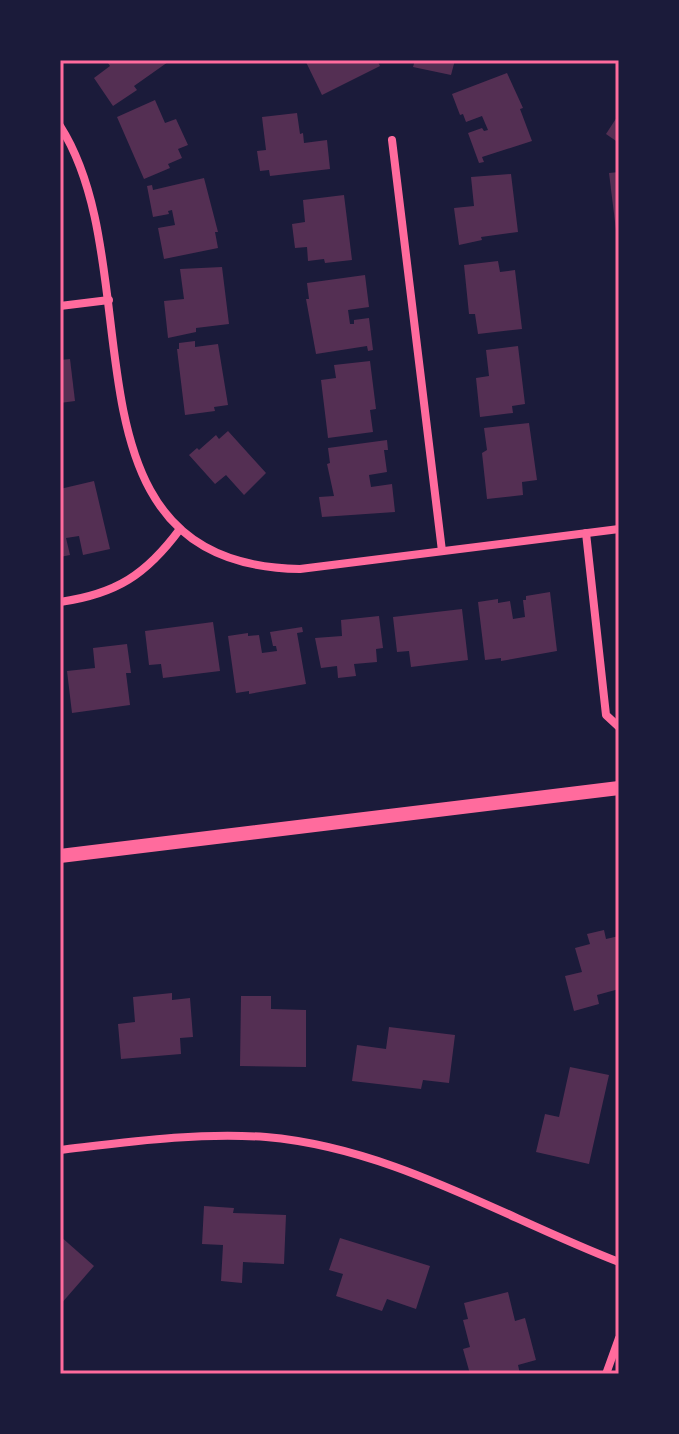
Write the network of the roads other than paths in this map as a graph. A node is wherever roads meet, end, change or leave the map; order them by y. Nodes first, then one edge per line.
1 (60, 126) edge
2 (392, 140) dead end
3 (109, 300) junction
4 (60, 306) edge
5 (180, 529) junction
6 (619, 529) edge
7 (586, 533) junction
8 (442, 551) junction
9 (60, 602) edge
10 (619, 727) edge
11 (619, 788) edge
12 (60, 856) edge
13 (60, 1150) edge
14 (619, 1262) edge
15 (619, 1338) edge
16 (606, 1374) edge

1 - 3 street
2 - 8 street
3 - 4 street
3 - 5 street
5 - 8 street
5 - 9 street
6 - 7 street
7 - 8 street
7 - 10 street
11 - 12 street
13 - 14 street
15 - 16 street

